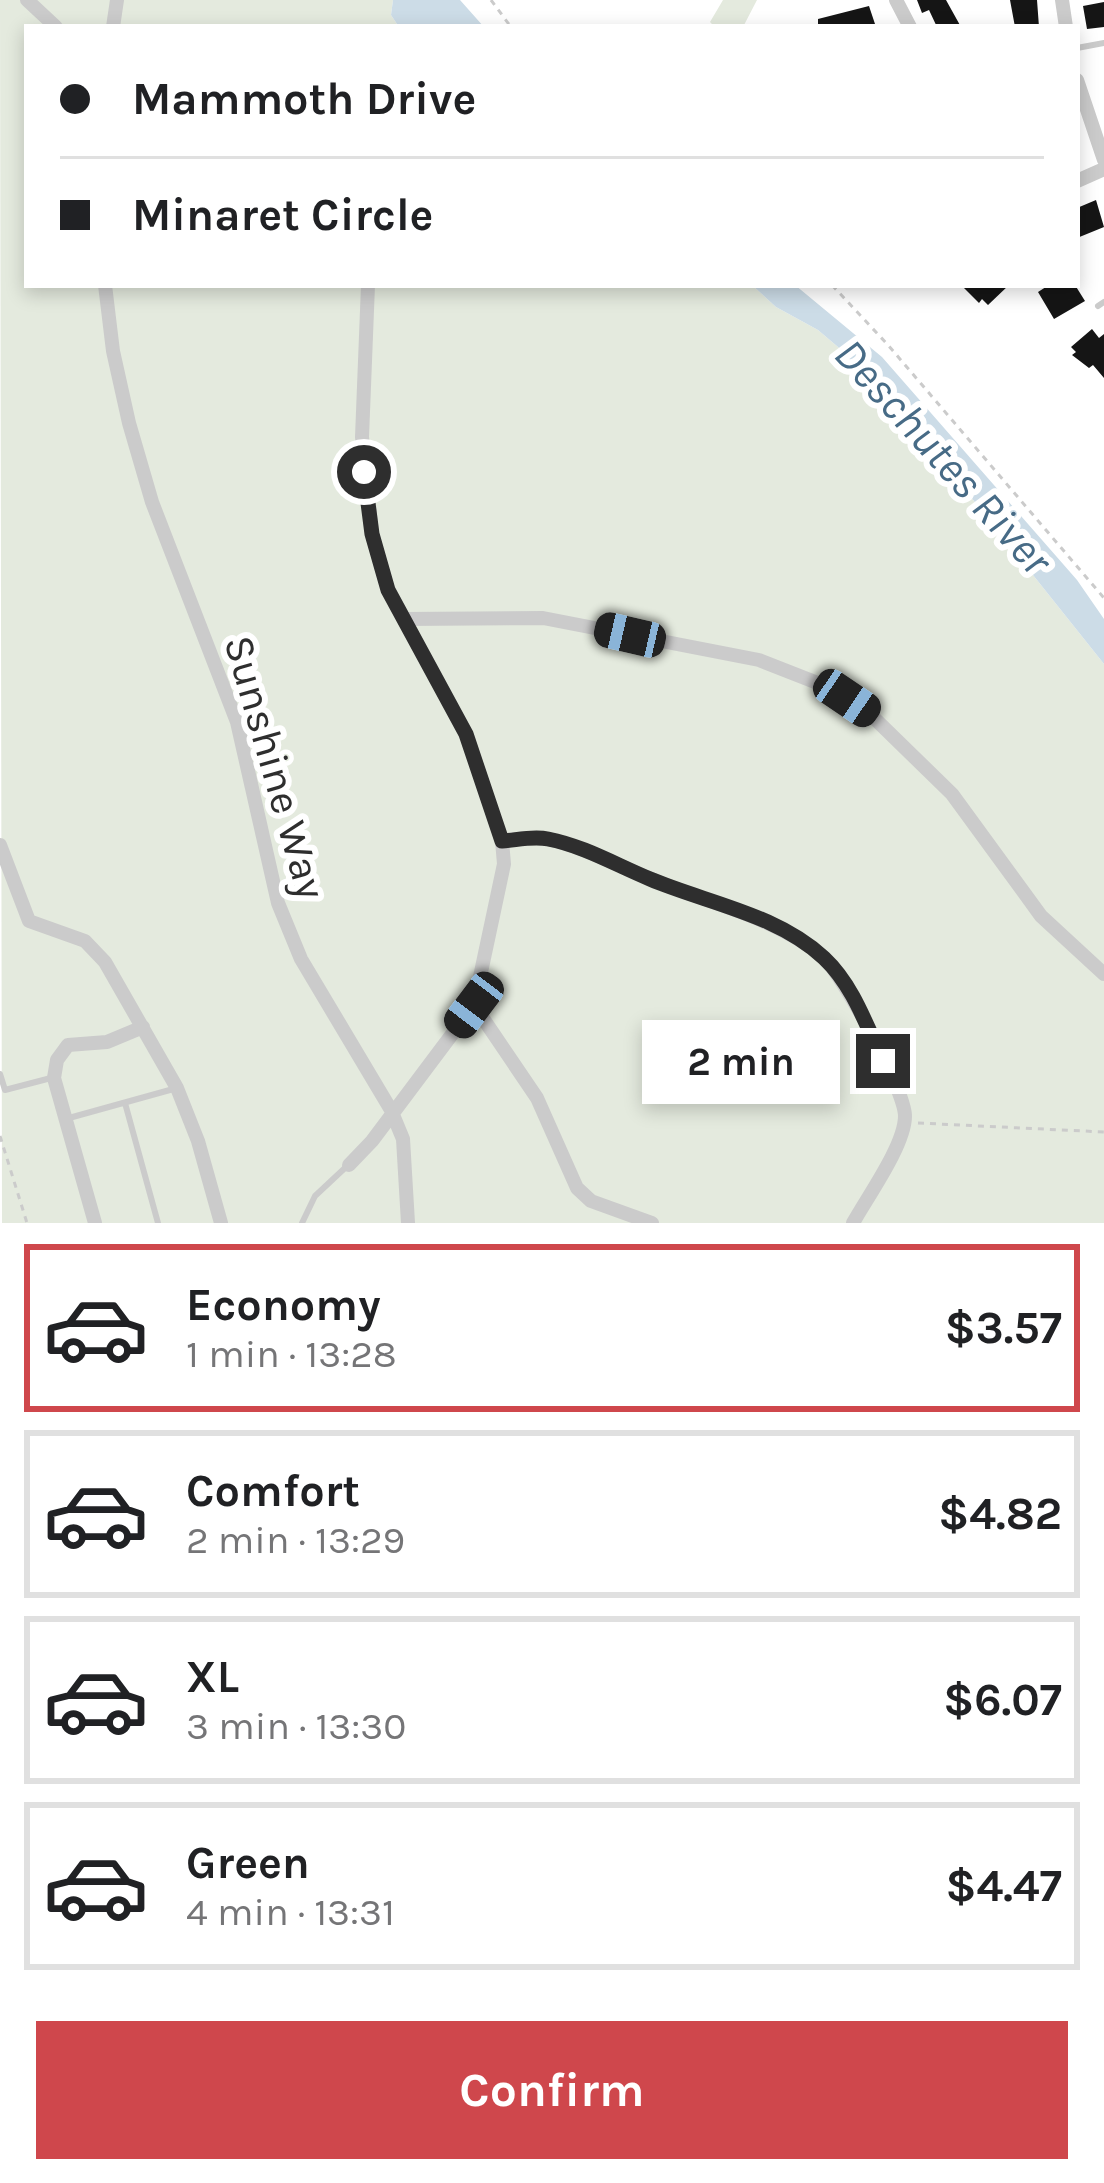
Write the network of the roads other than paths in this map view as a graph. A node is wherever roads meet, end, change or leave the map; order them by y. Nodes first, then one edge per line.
1 (28, 0) edge
2 (53, 24) edge
3 (1080, 89) edge
4 (1104, 165) edge
5 (106, 288) edge
6 (368, 288) edge
7 (404, 620) junction
8 (502, 841) junction
9 (0, 844) edge
10 (1104, 974) edge
11 (474, 1005) junction
12 (143, 1028) junction
13 (0, 1074) edge
14 (54, 1078) junction
15 (177, 1088) junction
16 (125, 1103) junction
17 (391, 1110) junction
18 (66, 1118) junction
19 (349, 1165) joint
20 (95, 1223) edge
21 (158, 1223) edge
22 (221, 1223) edge
23 (302, 1223) edge
24 (407, 1223) edge
25 (652, 1223) edge
26 (853, 1223) edge

1 - 2 street
3 - 4 street
5 - 17 street, Sunshine Way
6 - 7 street
7 - 8 street
7 - 10 street
8 - 11 street
8 - 26 street
9 - 12 street
11 - 17 street
11 - 25 street
12 - 14 street
12 - 15 street
13 - 14 lane
14 - 18 street
15 - 16 lane
15 - 22 street
16 - 18 lane
16 - 21 lane
17 - 19 street
17 - 24 street, Sunshine Way
18 - 20 street
19 - 23 lane

